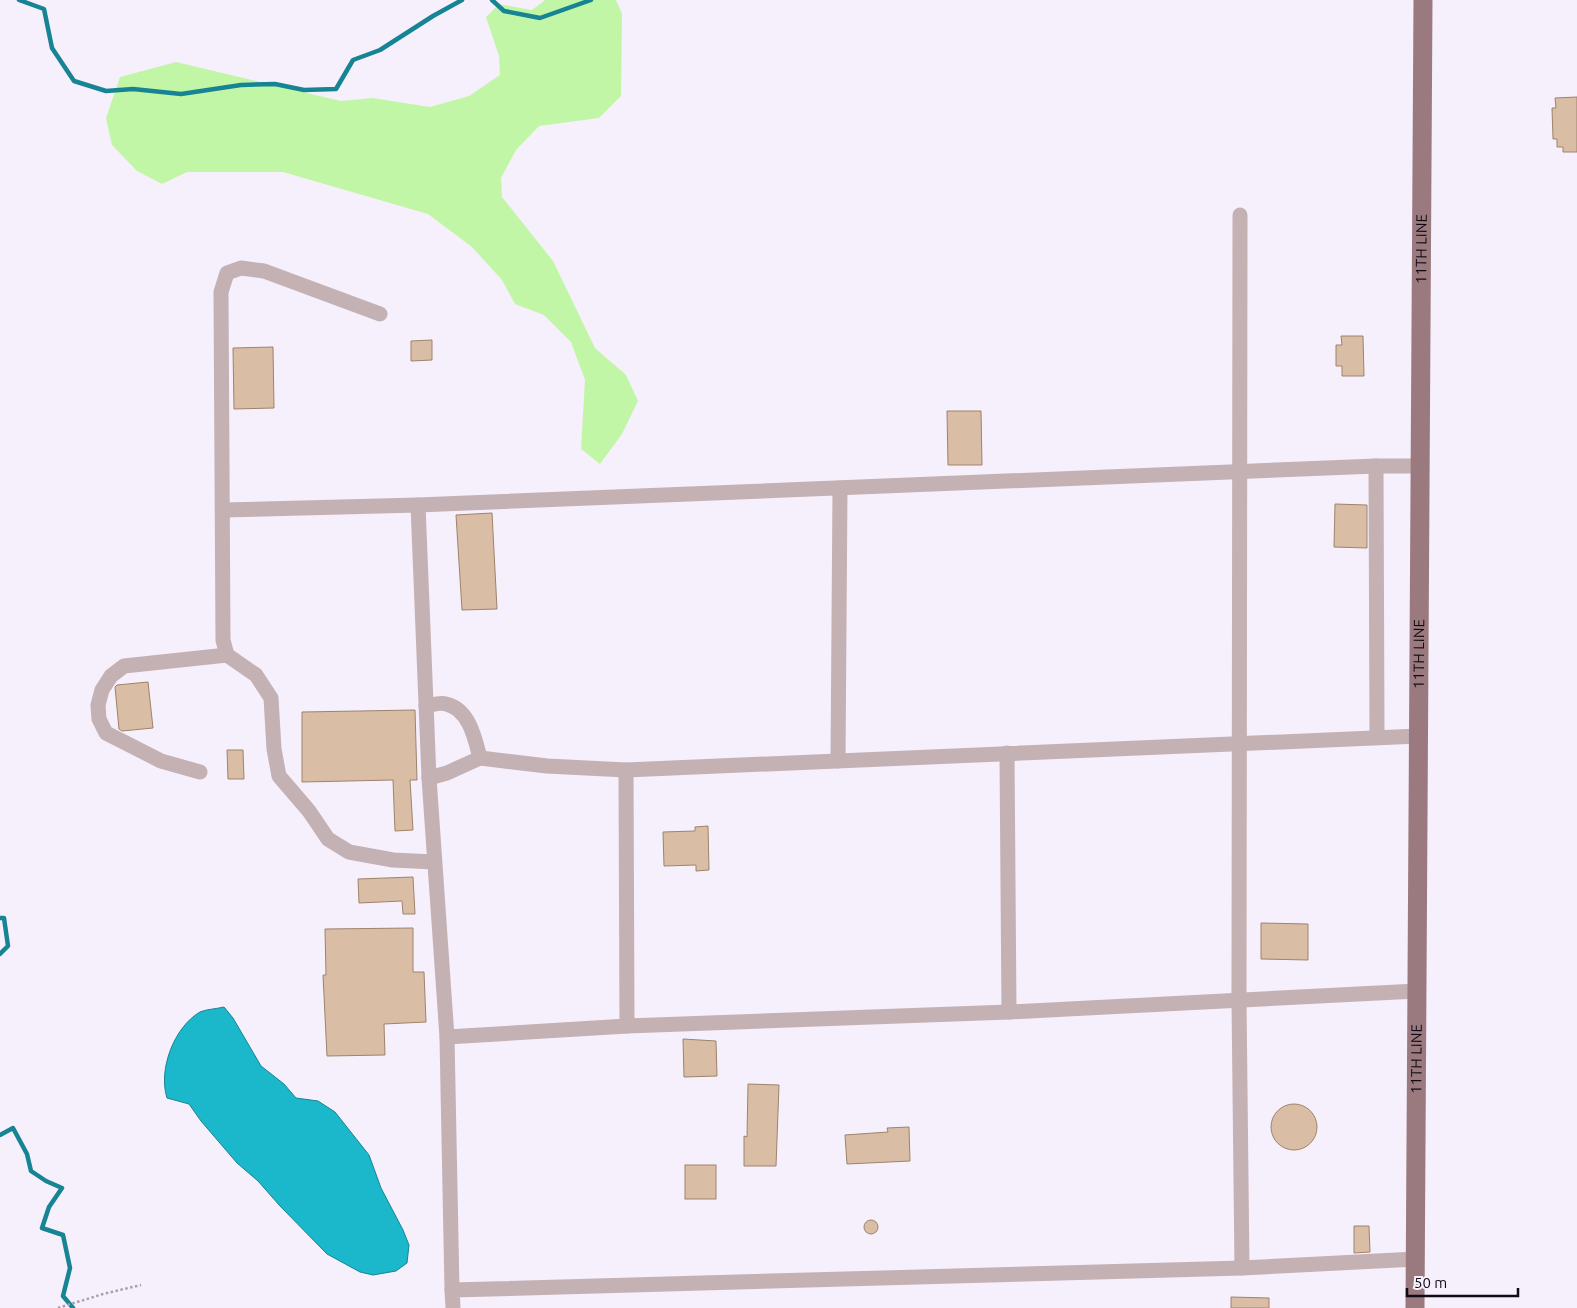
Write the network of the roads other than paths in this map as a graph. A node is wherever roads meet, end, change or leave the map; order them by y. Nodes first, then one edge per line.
1 (1423, 0) edge
2 (1240, 215) dead end
3 (380, 314) dead end
4 (1376, 466) junction
5 (1420, 466) junction
6 (1239, 472) junction
7 (840, 488) junction
8 (418, 505) junction
9 (223, 510) junction
10 (227, 655) junction
11 (426, 706) junction
12 (1419, 736) junction
13 (1377, 737) junction
14 (1239, 743) junction
15 (1007, 754) junction
16 (480, 758) junction
17 (838, 761) junction
18 (626, 770) junction
19 (200, 772) dead end
20 (429, 778) junction
21 (434, 862) junction
22 (1417, 991) junction
23 (1239, 1000) junction
24 (1009, 1012) junction
25 (627, 1026) junction
26 (447, 1037) junction
27 (1416, 1259) junction
28 (1242, 1268) junction
29 (452, 1290) junction
30 (453, 1308) edge
31 (1415, 1308) edge

1 - 5 main road, 11TH LINE
2 - 6 lane
3 - 9 lane
4 - 5 lane
4 - 6 lane
4 - 13 lane
5 - 12 main road, 11TH LINE
6 - 7 lane
6 - 14 lane
7 - 8 lane
7 - 17 lane
8 - 9 lane
8 - 11 lane
9 - 10 lane
10 - 19 lane
10 - 21 lane
11 - 16 lane
11 - 20 lane
12 - 13 lane
12 - 22 main road, 11TH LINE
13 - 14 lane
14 - 15 lane
14 - 23 lane
15 - 17 lane
15 - 24 lane
16 - 18 lane
16 - 20 lane
17 - 18 lane
18 - 25 lane
20 - 21 lane
21 - 26 lane
22 - 23 lane
22 - 27 main road, 11TH LINE
23 - 24 lane
23 - 28 lane
24 - 25 lane
25 - 26 lane
26 - 29 lane
27 - 28 lane
27 - 31 main road, 11TH LINE
28 - 29 lane
29 - 30 lane

